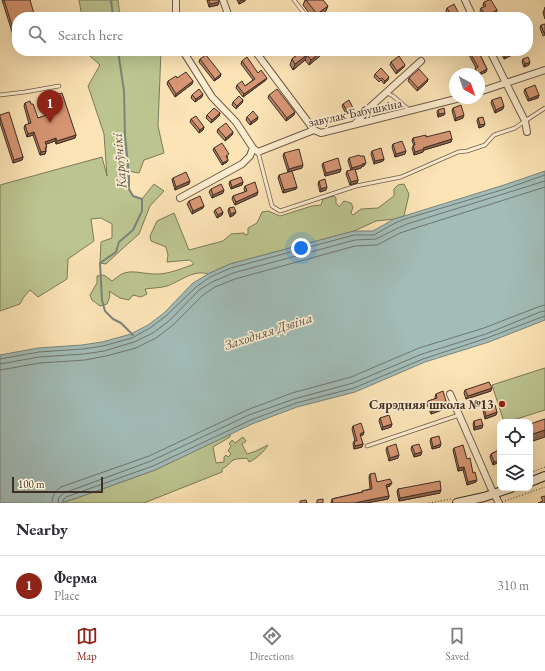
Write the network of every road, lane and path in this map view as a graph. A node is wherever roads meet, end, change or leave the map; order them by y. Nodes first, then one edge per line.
1 (176, 0) edge
2 (223, 0) edge
3 (294, 0) edge
4 (464, 0) edge
5 (176, 12) edge
6 (227, 12) edge
7 (303, 12) edge
8 (470, 12) edge
9 (186, 56) edge
10 (259, 56) edge
11 (492, 56) edge
12 (421, 61) dead end
13 (545, 70) edge
14 (506, 83) junction
15 (59, 86) dead end
16 (485, 90) edge
17 (386, 93) junction
18 (0, 95) edge
19 (449, 101) edge
20 (545, 108) edge
21 (410, 111) junction
22 (525, 121) junction
23 (355, 124) junction
24 (314, 130) junction
25 (527, 132) dead end
26 (255, 150) junction
27 (180, 198) dead end
28 (450, 394) dead end
29 (459, 415) junction
30 (367, 446) dead end
31 (545, 467) edge
32 (533, 472) edge
33 (545, 476) edge
34 (533, 481) edge
35 (545, 487) edge
36 (502, 491) edge
37 (494, 494) junction
38 (457, 503) edge
39 (500, 503) edge

1 - 5 street
2 - 6 street
3 - 7 lane
4 - 8 street
9 - 26 street
10 - 24 street
11 - 14 street
12 - 17 street
13 - 14 street
14 - 16 street
14 - 22 street
15 - 18 lane
17 - 21 lane
17 - 23 street
19 - 21 street, завулак Бабушкіна
20 - 22 lane
21 - 23 street, завулак Бабушкіна
22 - 25 street
22 - 26 lane
23 - 24 street, завулак Бабушкіна
24 - 26 street, завулак Бабушкіна
26 - 27 street
28 - 29 street
29 - 30 lane
29 - 37 street
31 - 32 path
33 - 34 main road
35 - 39 path
36 - 37 main road
37 - 38 main road
37 - 39 street

